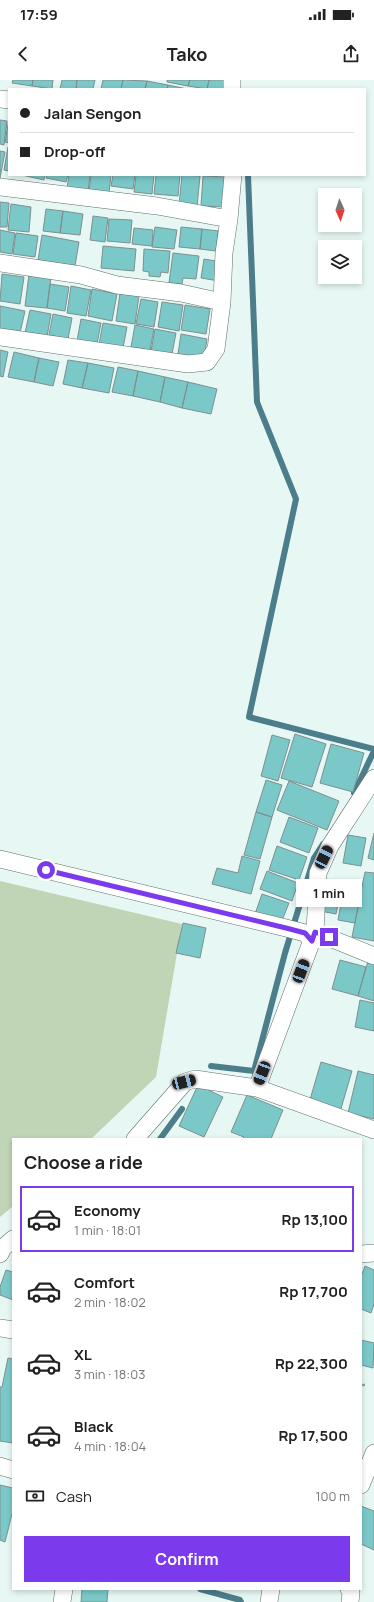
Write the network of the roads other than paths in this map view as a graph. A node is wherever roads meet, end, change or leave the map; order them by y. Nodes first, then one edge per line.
1 (233, 176) edge
2 (0, 187) edge
3 (229, 219) junction
4 (0, 263) edge
5 (222, 302) junction
6 (0, 337) edge
7 (374, 778) edge
8 (0, 859) edge
9 (311, 936) junction
10 (374, 956) edge
11 (256, 1088) junction
12 (374, 1130) edge
13 (136, 1138) edge
14 (12, 1240) edge
15 (374, 1253) edge
16 (0, 1254) edge
17 (362, 1254) edge
18 (0, 1328) edge
19 (12, 1330) edge
20 (374, 1453) edge
21 (0, 1466) edge
22 (12, 1470) edge
23 (362, 1483) edge
24 (64, 1590) edge
25 (271, 1590) edge
26 (350, 1590) edge
27 (62, 1602) edge
28 (269, 1602) edge
29 (350, 1602) edge

1 - 3 street
2 - 3 street
3 - 5 street
4 - 5 street
5 - 6 street
7 - 9 street
8 - 9 street
9 - 10 street
9 - 11 street
11 - 12 street
11 - 13 street
14 - 16 street
15 - 17 street
18 - 19 street
20 - 23 street
21 - 22 street
24 - 27 street
25 - 28 street
26 - 29 street

